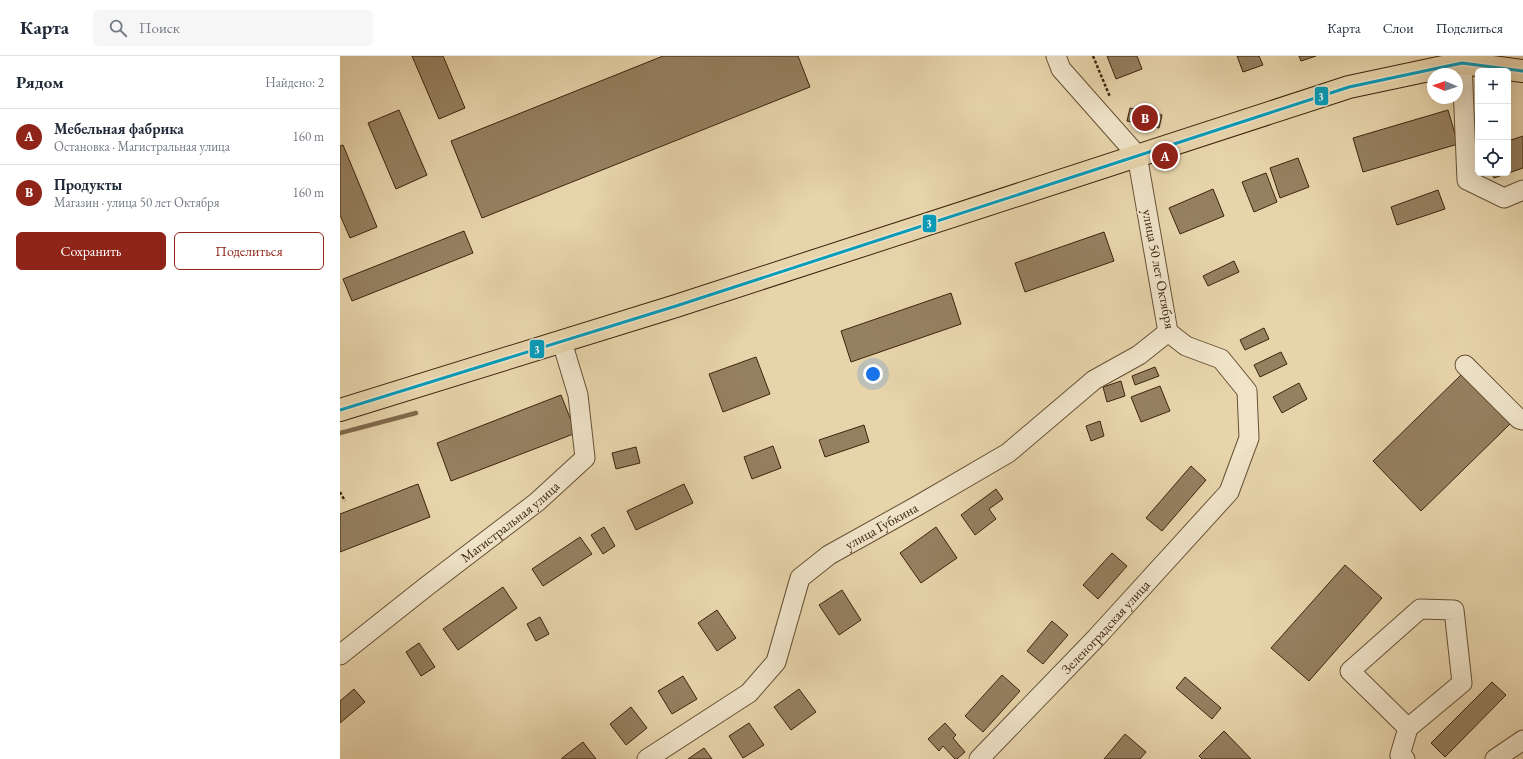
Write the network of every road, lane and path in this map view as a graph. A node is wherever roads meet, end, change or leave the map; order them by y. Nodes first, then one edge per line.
1 (1056, 56) edge
2 (1440, 62) edge
3 (1462, 63) junction
4 (1523, 71) edge
5 (1137, 155) junction
6 (1523, 190) edge
7 (1168, 332) junction
8 (562, 342) junction
9 (1465, 365) dead end
10 (340, 410) edge
11 (1523, 420) edge
12 (340, 492) edge
13 (1229, 492) joint
14 (345, 501) dead end
15 (340, 655) edge
16 (1408, 728) junction
17 (1523, 740) edge
18 (647, 759) edge
19 (979, 759) edge
20 (1405, 759) edge
21 (1495, 759) edge

1 - 5 street
2 - 3 main road
2 - 5 main road
3 - 4 main road
3 - 6 street
5 - 7 street, улица 50 лет Октября
5 - 8 main road
7 - 13 street, улица 50 лет Октября
7 - 18 street, улица Губкина
8 - 10 main road
8 - 15 street, Магистральная улица
9 - 11 street
12 - 14 path
13 - 19 street, Зеленоградская улица
16 - 16 street
16 - 20 street
17 - 21 street

